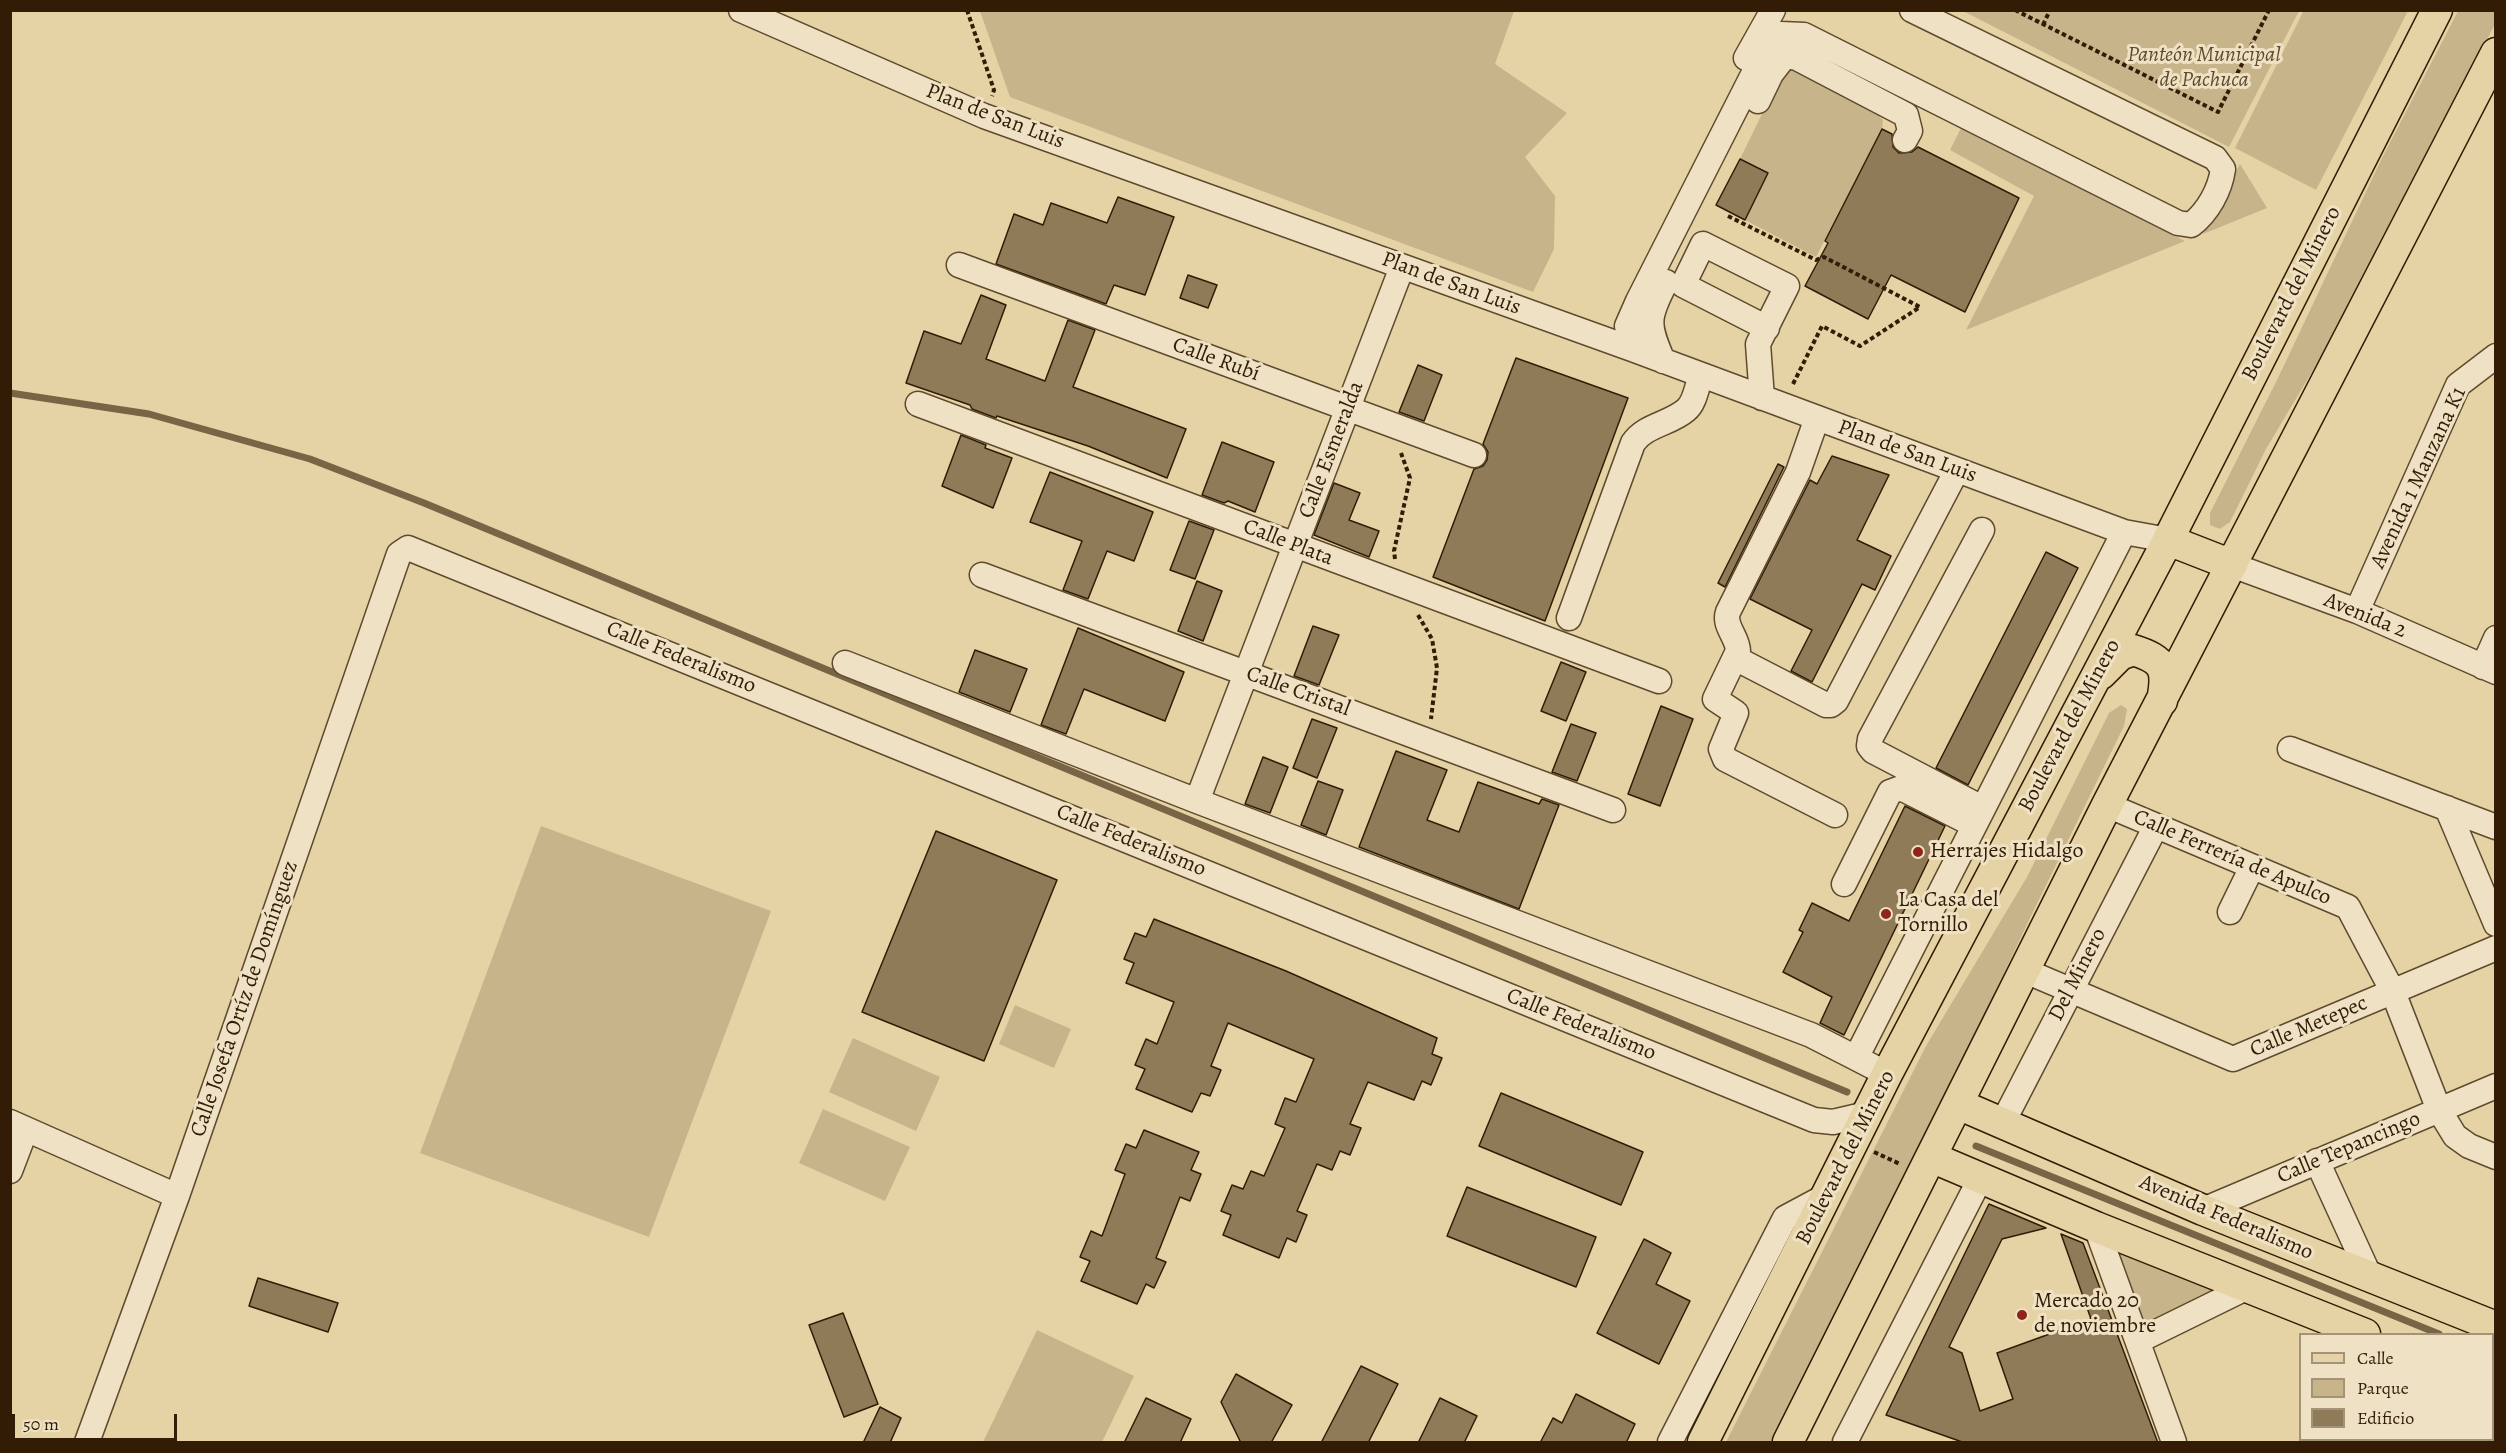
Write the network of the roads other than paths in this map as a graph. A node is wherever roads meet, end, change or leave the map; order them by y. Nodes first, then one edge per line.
1 (741, 10) edge
2 (1773, 10) edge
3 (1912, 10) edge
4 (2437, 10) edge
5 (2496, 53) edge
6 (1905, 140) dead end
7 (959, 265) dead end
8 (1402, 267) junction
9 (1767, 328) dead end
10 (1595, 336) junction
11 (1632, 349) junction
12 (2496, 356) edge
13 (1663, 361) junction
14 (1701, 375) junction
15 (1773, 402) junction
16 (918, 404) dead end
17 (1348, 408) junction
18 (1817, 418) junction
19 (1474, 455) dead end
20 (1957, 470) junction
21 (1982, 530) dead end
22 (2124, 532) junction
23 (2168, 540) junction
24 (1295, 545) junction
25 (399, 554) joint
26 (2232, 565) junction
27 (982, 574) dead end
28 (2357, 611) junction
29 (1569, 618) dead end
30 (2496, 638) edge
31 (1735, 658) junction
32 (845, 663) dead end
33 (2489, 669) edge
34 (1246, 673) junction
35 (1659, 681) dead end
36 (2090, 688) junction
37 (2162, 701) junction
38 (2290, 749) dead end
39 (1197, 801) junction
40 (2107, 805) junction
41 (2447, 808) junction
42 (1613, 810) dead end
43 (1835, 815) dead end
44 (1978, 817) junction
45 (2156, 826) junction
46 (2496, 827) edge
47 (2252, 867) junction
48 (1844, 884) dead end
49 (2230, 912) dead end
50 (2496, 924) edge
51 (2496, 948) edge
52 (2024, 970) junction
53 (2070, 990) junction
54 (2393, 992) junction
55 (1856, 1058) junction
56 (1887, 1074) junction
57 (2496, 1086) edge
58 (1958, 1104) junction
59 (2439, 1110) junction
60 (1867, 1114) junction
61 (2002, 1124) junction
62 (18, 1125) edge
63 (2496, 1157) edge
64 (2317, 1161) junction
65 (1927, 1166) junction
66 (10, 1171) edge
67 (1980, 1179) junction
68 (177, 1196) junction
69 (1826, 1196) junction
70 (2203, 1210) junction
71 (2096, 1227) junction
72 (2371, 1279) junction
73 (2248, 1287) junction
74 (2496, 1327) edge
75 (2361, 1333) edge
76 (2138, 1341) junction
77 (87, 1443) edge
78 (1670, 1443) edge
79 (1703, 1443) edge
80 (1788, 1443) edge
81 (1845, 1443) edge
82 (2174, 1443) edge

1 - 8 street, Plan de San Luis
2 - 10 street
3 - 11 street
4 - 23 main road, Boulevard del Minero
5 - 26 main road
6 - 13 street
7 - 17 street, Calle Rubí
8 - 10 street, Plan de San Luis
8 - 17 street, Calle Esmeralda
9 - 15 street
10 - 11 street, Plan de San Luis
11 - 13 street, Plan de San Luis
12 - 28 street, Avenida 1 Manzana K1
13 - 14 street, Plan de San Luis
14 - 15 street, Plan de San Luis
14 - 29 street
15 - 18 street, Plan de San Luis
16 - 24 street, Calle Plata
17 - 19 street, Calle Rubí
17 - 24 street, Calle Esmeralda
18 - 20 street, Plan de San Luis
18 - 31 street
20 - 22 street, Plan de San Luis
20 - 31 street
21 - 44 street
22 - 23 street, Plan de San Luis
22 - 44 street
23 - 26 main road
23 - 36 main road, Boulevard del Minero
24 - 34 street, Calle Esmeralda
24 - 35 street, Calle Plata
25 - 60 street, Calle Federalismo
25 - 68 street, Calle Josefa Ortíz de Domínguez
26 - 28 street, Avenida 2
26 - 37 main road
27 - 34 street, Calle Cristal
28 - 33 street, Avenida 2
30 - 33 street
31 - 43 street
32 - 39 street
34 - 39 street, Calle Esmeralda
34 - 42 street, Calle Cristal
36 - 37 main road
36 - 56 main road, Boulevard del Minero
37 - 40 main road
38 - 41 street
39 - 55 street
40 - 45 street, Calle Ferrería de Apulco
40 - 52 main road
41 - 46 street
41 - 50 street
44 - 48 street
44 - 55 street
45 - 47 street, Calle Ferrería de Apulco
45 - 53 street, Del Minero
47 - 49 street
47 - 54 street, Calle Ferrería de Apulco
51 - 54 street, Calle Metepec
52 - 53 street, Calle Metepec
52 - 58 main road
53 - 54 street, Calle Metepec
53 - 61 street, Del Minero
54 - 59 street, Calle Ferrería de Apulco
55 - 56 street
56 - 60 main road, Boulevard del Minero
57 - 59 street, Calle Tepancingo
58 - 61 main road, Avenida Federalismo
58 - 65 main road
59 - 63 street, Calle Ferrería de Apulco
59 - 64 street, Calle Tepancingo
60 - 69 main road, Boulevard del Minero
61 - 70 main road, Avenida Federalismo
62 - 66 street
62 - 68 street
64 - 70 street, Calle Tepancingo
64 - 72 street
65 - 67 main road
65 - 80 main road
67 - 71 main road
67 - 81 street
68 - 77 street, Calle Josefa Ortíz de Domínguez
69 - 78 street
69 - 79 main road, Boulevard del Minero
70 - 72 main road, Avenida Federalismo
71 - 73 main road
71 - 76 street
72 - 74 main road, Avenida Federalismo
73 - 75 main road
73 - 76 street
76 - 82 street

